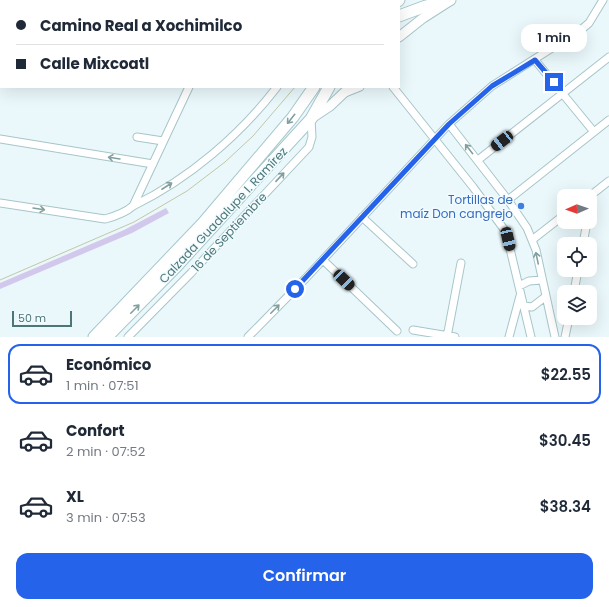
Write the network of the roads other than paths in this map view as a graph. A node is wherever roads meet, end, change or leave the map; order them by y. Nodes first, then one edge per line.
1 (451, 0) edge
2 (603, 0) edge
3 (400, 16) edge
4 (400, 37) edge
5 (609, 57) edge
6 (535, 60) junction
7 (189, 88) edge
8 (276, 88) edge
9 (313, 88) edge
10 (328, 88) edge
11 (349, 88) edge
12 (358, 88) edge
13 (395, 88) edge
14 (563, 93) junction
15 (342, 95) junction
16 (311, 119) junction
17 (609, 120) edge
18 (449, 124) junction
19 (594, 132) junction
20 (136, 137) dead end
21 (434, 138) junction
22 (0, 139) edge
23 (163, 141) junction
24 (478, 160) junction
25 (153, 164) junction
26 (609, 181) edge
27 (597, 190) edge
28 (508, 200) junction
29 (0, 203) edge
30 (134, 206) junction
31 (362, 216) junction
32 (557, 220) edge
33 (532, 240) junction
34 (323, 260) junction
35 (461, 263) dead end
36 (413, 264) dead end
37 (542, 280) junction
38 (519, 286) junction
39 (521, 294) junction
40 (546, 297) junction
41 (524, 306) junction
42 (568, 325) edge
43 (414, 330) dead end
44 (397, 331) dead end
45 (447, 336) edge
46 (94, 337) edge
47 (107, 337) edge
48 (128, 337) edge
49 (248, 337) edge
50 (455, 337) edge
51 (509, 337) edge
52 (531, 337) edge
53 (555, 337) edge
54 (565, 337) edge

1 - 3 main road
1 - 4 street
2 - 6 street
5 - 14 street
6 - 14 street
6 - 18 street
7 - 23 street
30 -> 8 street
9 -> 46 main road, Calzada Guadalupe I. Ramírez
10 - 16 main road, Calzada Guadalupe I. Ramírez
11 - 15 street
12 - 15 street
13 - 21 street
14 - 19 street
14 - 24 street
15 - 16 street
47 -> 16 main road, Calzada Guadalupe I. Ramírez
48 -> 16 street, 16 de Septiembre
17 - 19 street
18 - 21 street
24 -> 18 street
19 - 28 street
20 - 23 street
21 - 31 street
21 - 38 street
25 -> 22 street
23 - 25 street
24 - 28 street
25 - 30 street
26 - 27 street
28 - 33 street
29 -> 30 street
31 - 34 street
31 - 36 street
32 - 33 street
37 -> 33 street
34 - 44 street
49 -> 34 street
35 - 45 street
37 - 38 street
37 - 40 street
38 - 39 street
39 - 41 street
39 - 51 street
40 - 41 street
40 - 53 street
41 - 52 street
42 - 54 street
43 - 45 street
45 - 50 street

